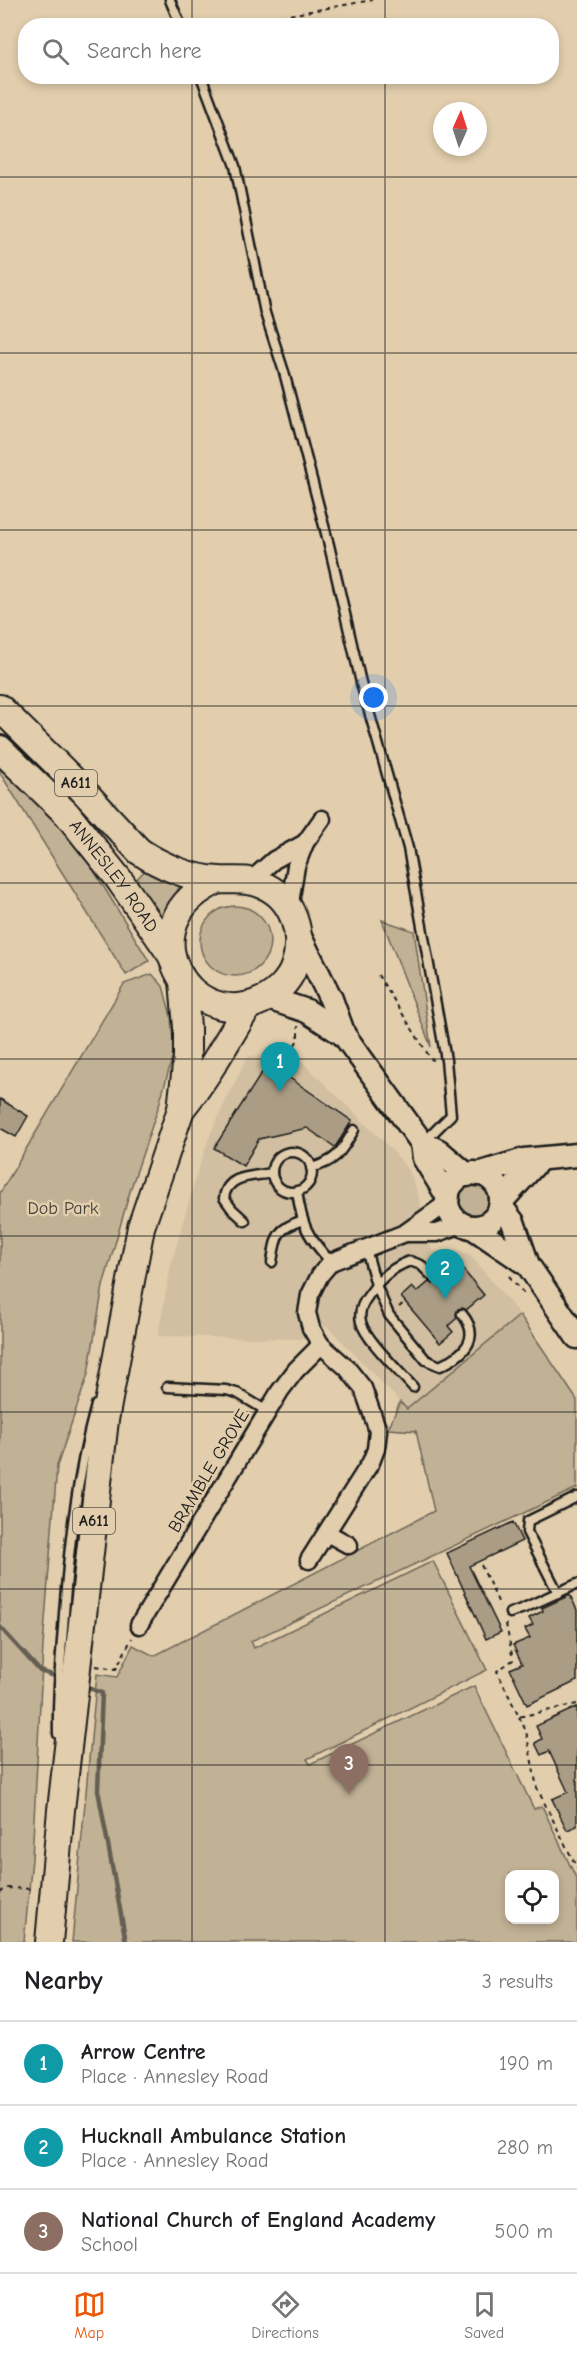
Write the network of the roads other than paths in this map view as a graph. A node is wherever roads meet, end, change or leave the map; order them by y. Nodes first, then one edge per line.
1 (170, 0) edge
2 (178, 18) edge
3 (204, 84) edge
4 (0, 708) edge
5 (0, 749) edge
6 (322, 819) dead end
7 (305, 843) junction
8 (219, 880) junction
9 (250, 881) junction
10 (289, 909) junction
11 (299, 935) junction
12 (172, 956) junction
13 (183, 981) junction
14 (259, 1002) junction
15 (344, 1035) junction
16 (181, 1109) junction
17 (354, 1130) dead end
18 (422, 1143) junction
19 (577, 1155) edge
20 (538, 1161) junction
21 (311, 1168) junction
22 (272, 1173) junction
23 (472, 1174) junction
24 (297, 1191) junction
25 (448, 1200) junction
26 (501, 1204) junction
27 (303, 1220) junction
28 (245, 1221) dead end
29 (467, 1226) junction
30 (405, 1233) junction
31 (366, 1249) junction
32 (272, 1262) dead end
33 (331, 1262) junction
34 (528, 1265) junction
35 (434, 1278) dead end
36 (376, 1285) junction
37 (462, 1314) dead end
38 (577, 1337) edge
39 (321, 1345) junction
40 (167, 1387) dead end
41 (413, 1387) dead end
42 (267, 1412) junction
43 (577, 1497) edge
44 (327, 1533) junction
45 (349, 1545) dead end
46 (309, 1560) dead end
47 (577, 1584) edge
48 (558, 1593) junction
49 (510, 1613) dead end
50 (136, 1632) road end
51 (49, 1942) edge

1 - 2 lane
3 - 18 lane
4 - 8 main road, ANNESLEY ROAD / A611
5 - 12 main road, ANNESLEY ROAD / A611
6 - 7 street
7 - 9 street
7 - 10 street
8 - 9 main road
8 - 12 main road
9 - 10 main road
10 - 11 main road
11 - 14 main road
11 - 15 main road
12 - 13 main road
13 - 14 main road
13 - 16 main road, A611
14 - 15 main road
14 - 16 main road, A611
15 - 18 main road
16 - 51 main road, A611
17 - 21 lane
18 - 23 main road
18 - 25 main road
19 - 20 main road
20 - 23 main road
20 - 26 main road
21 - 22 lane
21 - 24 lane
22 - 24 lane
22 - 28 lane
23 - 25 main road
23 - 26 main road
24 - 27 lane
25 - 29 main road
25 - 30 street
26 - 29 main road
26 - 34 main road
27 - 32 lane
27 - 33 lane
29 - 30 street
29 - 34 main road
30 - 31 street
31 - 33 street
31 - 36 lane
33 - 39 street
34 - 38 main road
35 - 36 lane
36 - 37 lane
36 - 41 lane
39 - 42 street, BRAMBLE GROVE
39 - 44 street
40 - 42 lane
42 - 50 street, BRAMBLE GROVE
43 - 48 lane
44 - 45 street
44 - 46 street
47 - 48 lane
48 - 49 lane

